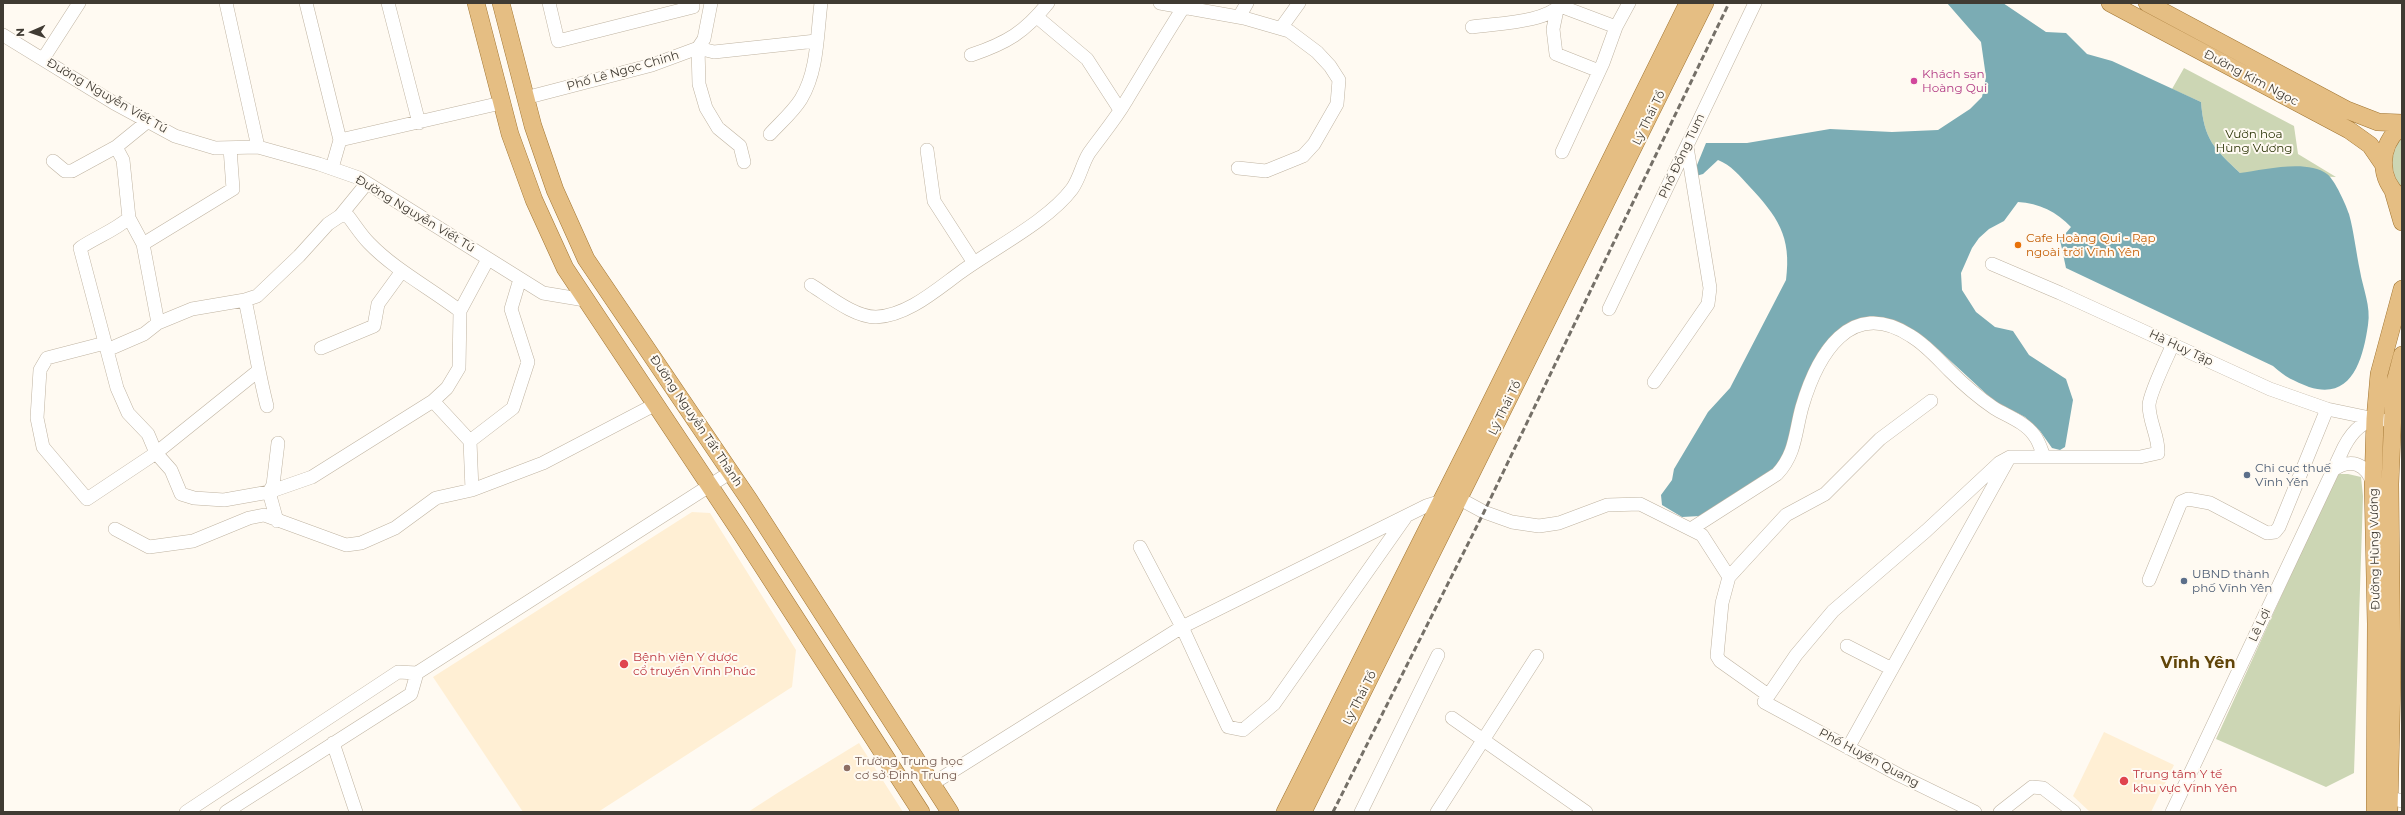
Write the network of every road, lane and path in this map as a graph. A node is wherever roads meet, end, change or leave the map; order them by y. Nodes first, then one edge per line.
1 (79, 3) edge
2 (226, 3) edge
3 (306, 3) edge
4 (388, 3) edge
5 (476, 3) edge
6 (501, 3) edge
7 (549, 3) edge
8 (693, 3) edge
9 (711, 3) edge
10 (821, 3) edge
11 (1048, 3) edge
12 (1160, 3) edge
13 (1247, 3) edge
14 (1299, 3) edge
15 (1629, 3) edge
16 (1688, 3) edge
17 (1705, 3) edge
18 (1755, 3) edge
19 (2110, 3) edge
20 (1560, 6) edge
21 (1183, 8) junction
22 (2143, 8) edge
23 (1037, 17) junction
24 (1239, 17) junction
25 (1472, 27) dead end
26 (1616, 27) junction
27 (1281, 28) junction
28 (3, 35) edge
29 (816, 41) junction
30 (698, 48) junction
31 (971, 55) dead end
32 (42, 59) junction
33 (1599, 71) junction
34 (525, 98) junction
35 (501, 104) junction
36 (1120, 110) junction
37 (148, 121) junction
38 (419, 123) junction
39 (2402, 124) edge
40 (770, 134) dead end
41 (340, 140) junction
42 (116, 147) junction
43 (258, 147) junction
44 (230, 148) junction
45 (1686, 148) junction
46 (927, 150) dead end
47 (1562, 152) dead end
48 (53, 161) dead end
49 (744, 162) dead end
50 (2383, 164) junction
51 (332, 168) junction
52 (1238, 168) dead end
53 (367, 183) junction
54 (2398, 195) edge
55 (340, 216) junction
56 (129, 218) junction
57 (2402, 222) edge
58 (143, 244) junction
59 (488, 259) junction
60 (974, 263) junction
61 (1992, 264) dead end
62 (402, 271) junction
63 (520, 279) junction
64 (811, 285) dead end
65 (2402, 289) edge
66 (609, 294) junction
67 (245, 300) junction
68 (585, 300) junction
69 (1610, 309) dead end
70 (460, 312) junction
71 (158, 323) junction
72 (2173, 344) junction
73 (106, 346) junction
74 (321, 348) dead end
75 (2402, 355) edge
76 (258, 371) junction
77 (1654, 382) dead end
78 (434, 401) junction
79 (1931, 401) dead end
80 (656, 404) junction
81 (267, 406) dead end
82 (2327, 410) junction
83 (2375, 419) junction
84 (2392, 420) junction
85 (1481, 439) junction
86 (470, 441) junction
87 (278, 443) dead end
88 (156, 453) junction
89 (2010, 457) junction
90 (2044, 457) junction
91 (2333, 470) junction
92 (730, 472) junction
93 (2373, 485) junction
94 (710, 486) junction
95 (472, 490) junction
96 (269, 492) junction
97 (1460, 499) junction
98 (1442, 501) junction
99 (1406, 516) junction
100 (277, 521) junction
101 (115, 529) dead end
102 (1691, 529) junction
103 (1140, 547) dead end
104 (799, 577) junction
105 (1729, 577) junction
106 (2149, 580) dead end
107 (778, 590) junction
108 (1182, 627) junction
109 (1384, 634) junction
110 (1847, 646) dead end
111 (1438, 655) dead end
112 (1536, 656) dead end
113 (1892, 669) junction
114 (417, 673) junction
115 (1766, 698) junction
116 (1452, 718) dead end
117 (1484, 740) junction
118 (333, 743) junction
119 (1848, 748) junction
120 (932, 784) junction
121 (2394, 804) edge
122 (1444, 810) edge
123 (950, 811) edge
124 (2173, 811) edge
125 (186, 812) edge
126 (226, 812) edge
127 (356, 812) edge
128 (921, 812) edge
129 (1285, 812) edge
130 (1303, 812) edge
131 (1361, 812) edge
132 (1586, 812) edge
133 (1975, 812) edge
134 (2000, 812) edge
135 (2074, 812) edge
136 (2375, 812) edge

1 - 32 street
2 - 43 street
3 - 41 street
4 - 38 street
5 - 35 main road, Đường Nguyễn Tất Thành
6 - 34 main road, Đường Nguyễn Tất Thành
7 - 8 street
9 - 30 street
10 - 29 street
11 - 23 street
12 - 21 street
13 - 24 street
14 - 27 street
15 - 26 street
16 - 85 main road, Lý Thái Tổ
17 - 85 main road, Lý Thái Tổ
18 - 45 street, Phố Đồng Tum
19 - 22 main road, Đường Kim Ngọc
20 - 25 street
20 - 26 street
20 - 33 street
21 - 24 street
21 - 36 street
22 - 39 main road, Đường Kim Ngọc
22 - 50 main road, Đường Kim Ngọc
23 - 31 street
23 - 36 street
24 - 27 street
26 - 33 street
27 - 52 street
28 - 32 street, Đường Nguyễn Viết Tú
29 - 30 street
29 - 40 street
30 - 34 street, Phố Lê Ngọc Chinh
30 - 49 street
32 - 37 street, Đường Nguyễn Viết Tú
33 - 47 street
34 - 66 main road, Đường Nguyễn Tất Thành
35 - 38 street
35 - 68 main road, Đường Nguyễn Tất Thành
36 - 60 street
37 - 42 street
37 - 44 street, Đường Nguyễn Viết Tú
38 - 41 street
39 - 50 main road
41 - 51 street
42 - 48 street
42 - 56 street
43 - 44 street, Đường Nguyễn Viết Tú
43 - 51 street, Đường Nguyễn Viết Tú
44 - 58 street
45 - 69 street, Phố Đồng Tum
45 - 77 street
46 - 60 street
50 - 54 main road
51 - 53 street, Đường Nguyễn Viết Tú
53 - 55 street
53 - 59 street, Đường Nguyễn Viết Tú
54 - 57 main road
55 - 62 street
55 - 67 street
56 - 58 street
56 - 73 street
58 - 71 street
59 - 63 street, Đường Nguyễn Viết Tú
59 - 70 street
60 - 64 street
61 - 72 street, Hà Huy Tập
62 - 70 street
62 - 74 street
63 - 68 street, Đường Nguyễn Viết Tú
63 - 86 street
65 - 83 main road, Đường Hùng Vương
66 - 68 main road
66 - 92 main road, Đường Nguyễn Tất Thành
67 - 71 street
67 - 76 street
68 - 80 main road, Đường Nguyễn Tất Thành
70 - 78 street
71 - 73 street
72 - 82 street, Hà Huy Tập
72 - 90 street
73 - 88 street
73 - 88 street
75 - 84 main road, Đường Hùng Vương
76 - 81 street
76 - 88 street
78 - 86 street
78 - 96 street
79 - 105 street
80 - 94 main road, Đường Nguyễn Tất Thành
80 - 95 street
82 - 83 street, Hà Huy Tập
82 - 106 street
83 - 84 street
83 - 91 street, Lê Lợi
83 - 93 main road, Đường Hùng Vương
84 - 121 main road, Đường Hùng Vương
85 - 97 main road, Lý Thái Tổ
85 - 98 main road, Lý Thái Tổ
86 - 95 street
87 - 96 street
88 - 96 street
89 - 90 street
89 - 113 street
89 - 115 street
90 - 102 street
91 - 93 street
91 - 124 street, Lê Lợi
92 - 94 street
92 - 104 main road, Đường Nguyễn Tất Thành
93 - 136 main road, Đường Hùng Vương
94 - 107 main road, Đường Nguyễn Tất Thành
94 - 114 street
95 - 100 street
96 - 100 street
97 - 102 street
97 - 109 main road, Lý Thái Tổ
98 - 99 street
98 - 109 main road, Lý Thái Tổ
99 - 108 street
99 - 108 street
100 - 101 street
102 - 105 street
103 - 108 street
104 - 107 main road
104 - 120 main road, Đường Nguyễn Tất Thành
105 - 115 street, Phố Huyền Quang
107 - 128 main road, Đường Nguyễn Tất Thành
108 - 120 street
109 - 129 main road, Lý Thái Tổ
109 - 130 main road, Lý Thái Tổ
110 - 113 street
111 - 131 street
112 - 117 street
113 - 119 street
114 - 118 street
114 - 125 street
115 - 119 street, Phố Huyền Quang
116 - 117 street
117 - 122 street
117 - 132 street
118 - 126 street
118 - 127 street
119 - 133 street, Phố Huyền Quang
120 - 123 main road, Đường Nguyễn Tất Thành
134 - 135 street

